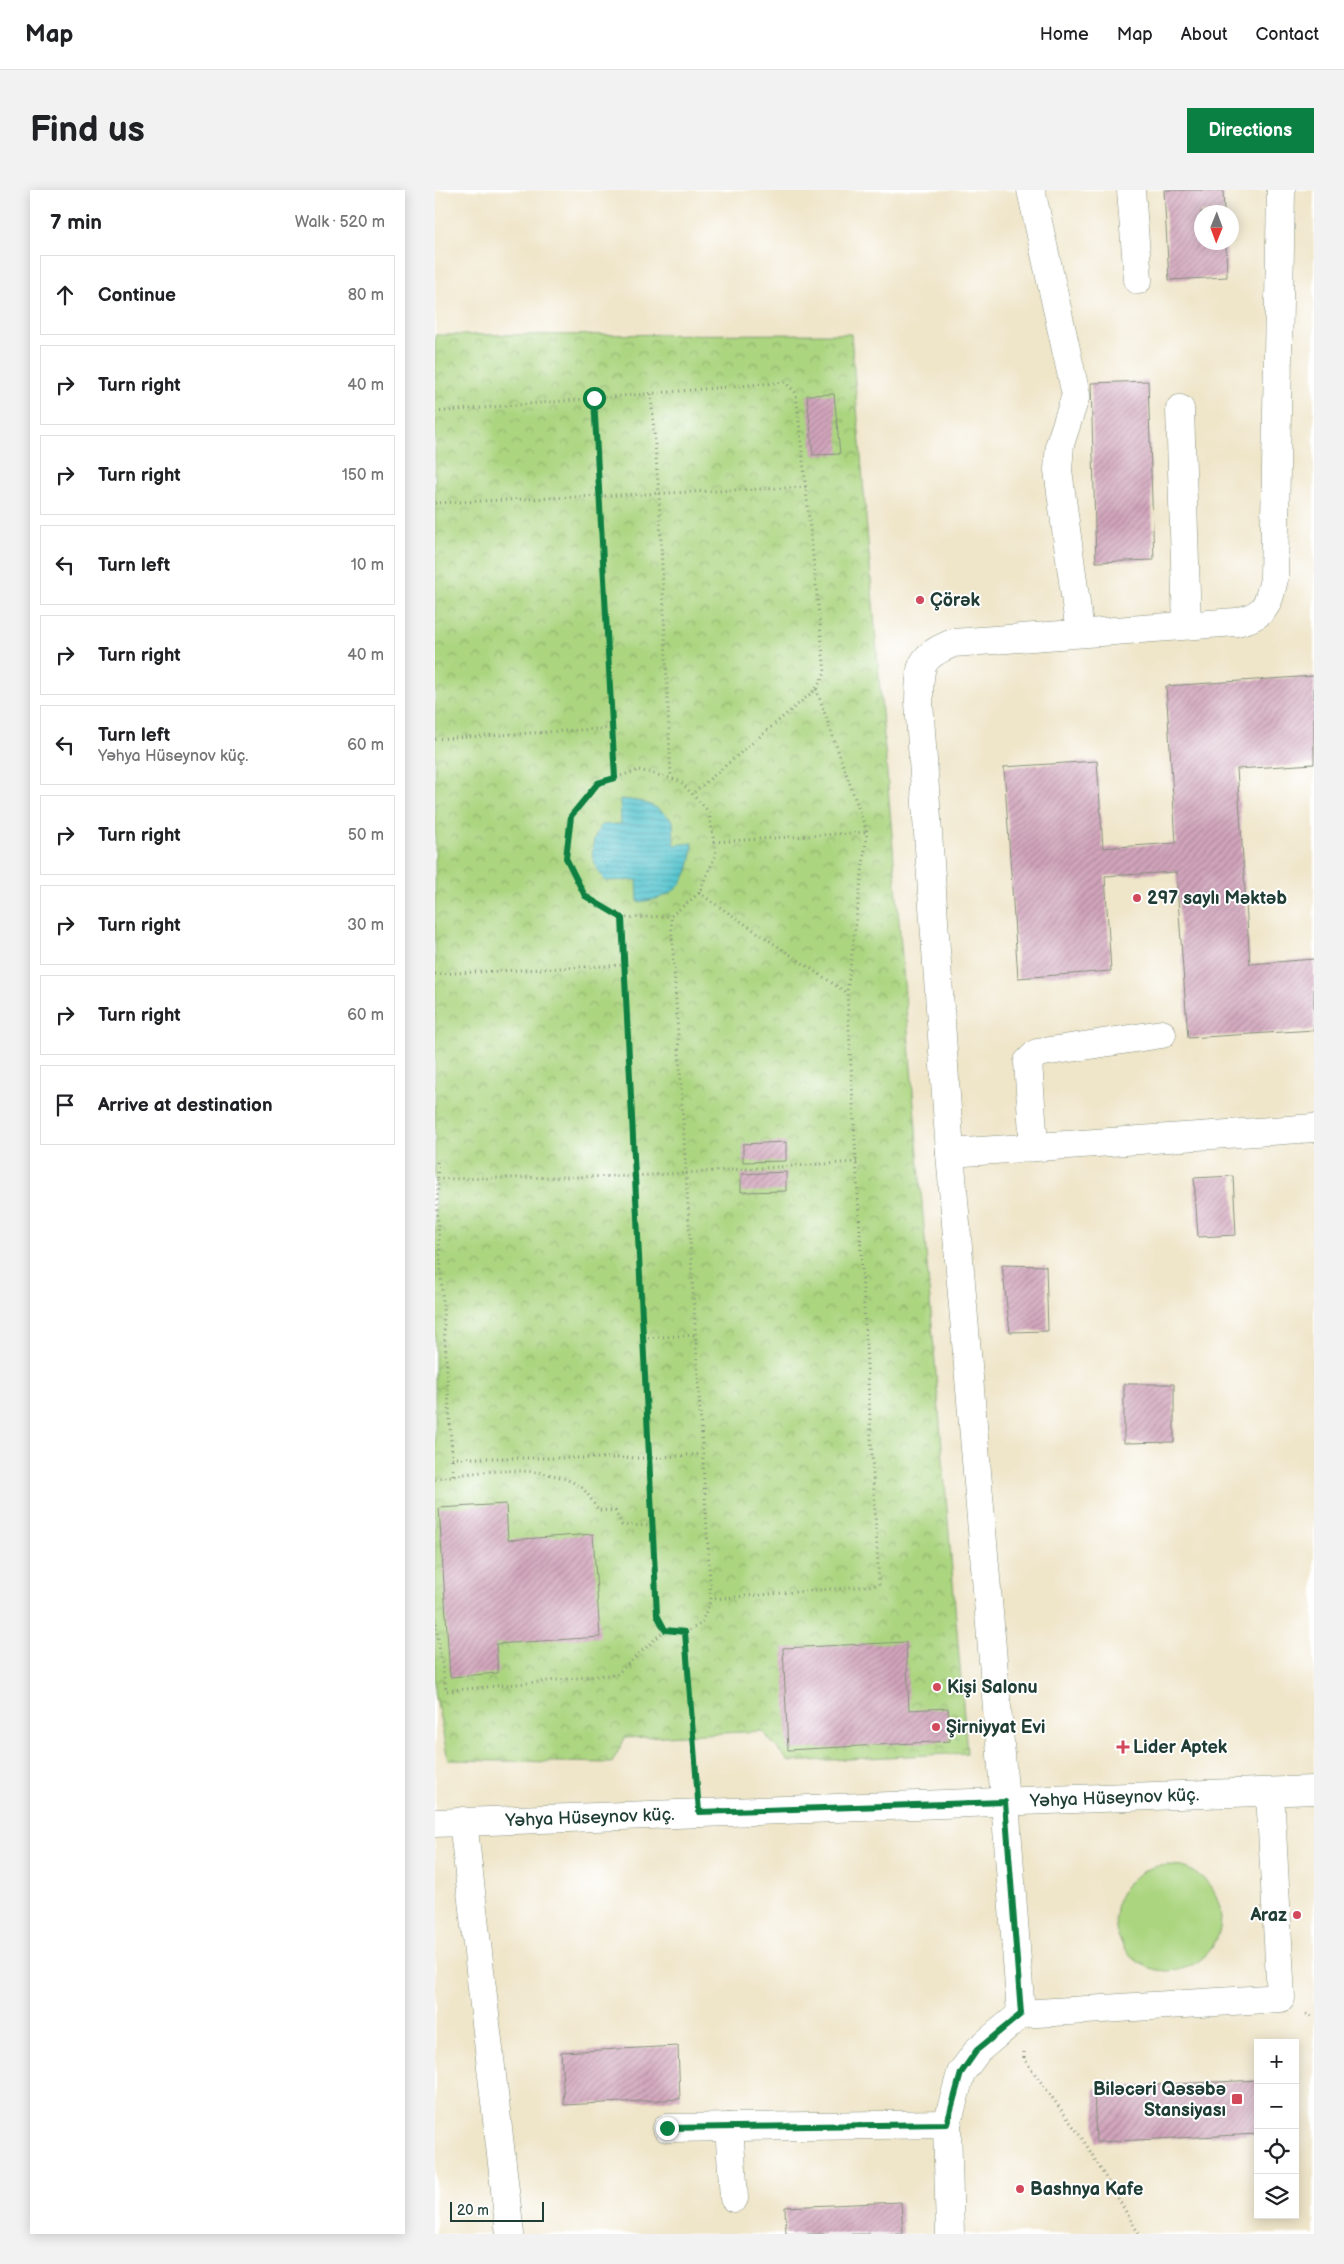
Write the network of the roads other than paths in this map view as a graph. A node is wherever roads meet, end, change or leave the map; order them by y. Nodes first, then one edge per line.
1 (1031, 190) edge
2 (1131, 190) edge
3 (1281, 190) edge
4 (1138, 280) dead end
5 (1180, 409) dead end
6 (1187, 625) junction
7 (1080, 633) junction
8 (1162, 1034) dead end
9 (1314, 1128) edge
10 (1034, 1146) junction
11 (950, 1153) junction
12 (1314, 1790) edge
13 (1270, 1792) junction
14 (1005, 1802) junction
15 (463, 1821) junction
16 (435, 1823) edge
17 (1021, 2014) junction
18 (947, 2124) junction
19 (729, 2127) junction
20 (667, 2128) dead end
21 (734, 2198) dead end
22 (510, 2234) edge
23 (950, 2234) edge

1 - 7 street
2 - 4 street
3 - 6 street
5 - 6 street
6 - 7 street
7 - 11 street
8 - 10 street
9 - 10 street
10 - 11 street
11 - 14 street
12 - 13 street, Yəhya Hüseynov küç.
13 - 14 street, Yəhya Hüseynov küç.
13 - 17 street
14 - 15 street, Yəhya Hüseynov küç.
14 - 17 street
15 - 16 street, Yəhya Hüseynov küç.
15 - 22 street
17 - 18 street
18 - 19 street
18 - 23 street
19 - 20 street
19 - 21 street

